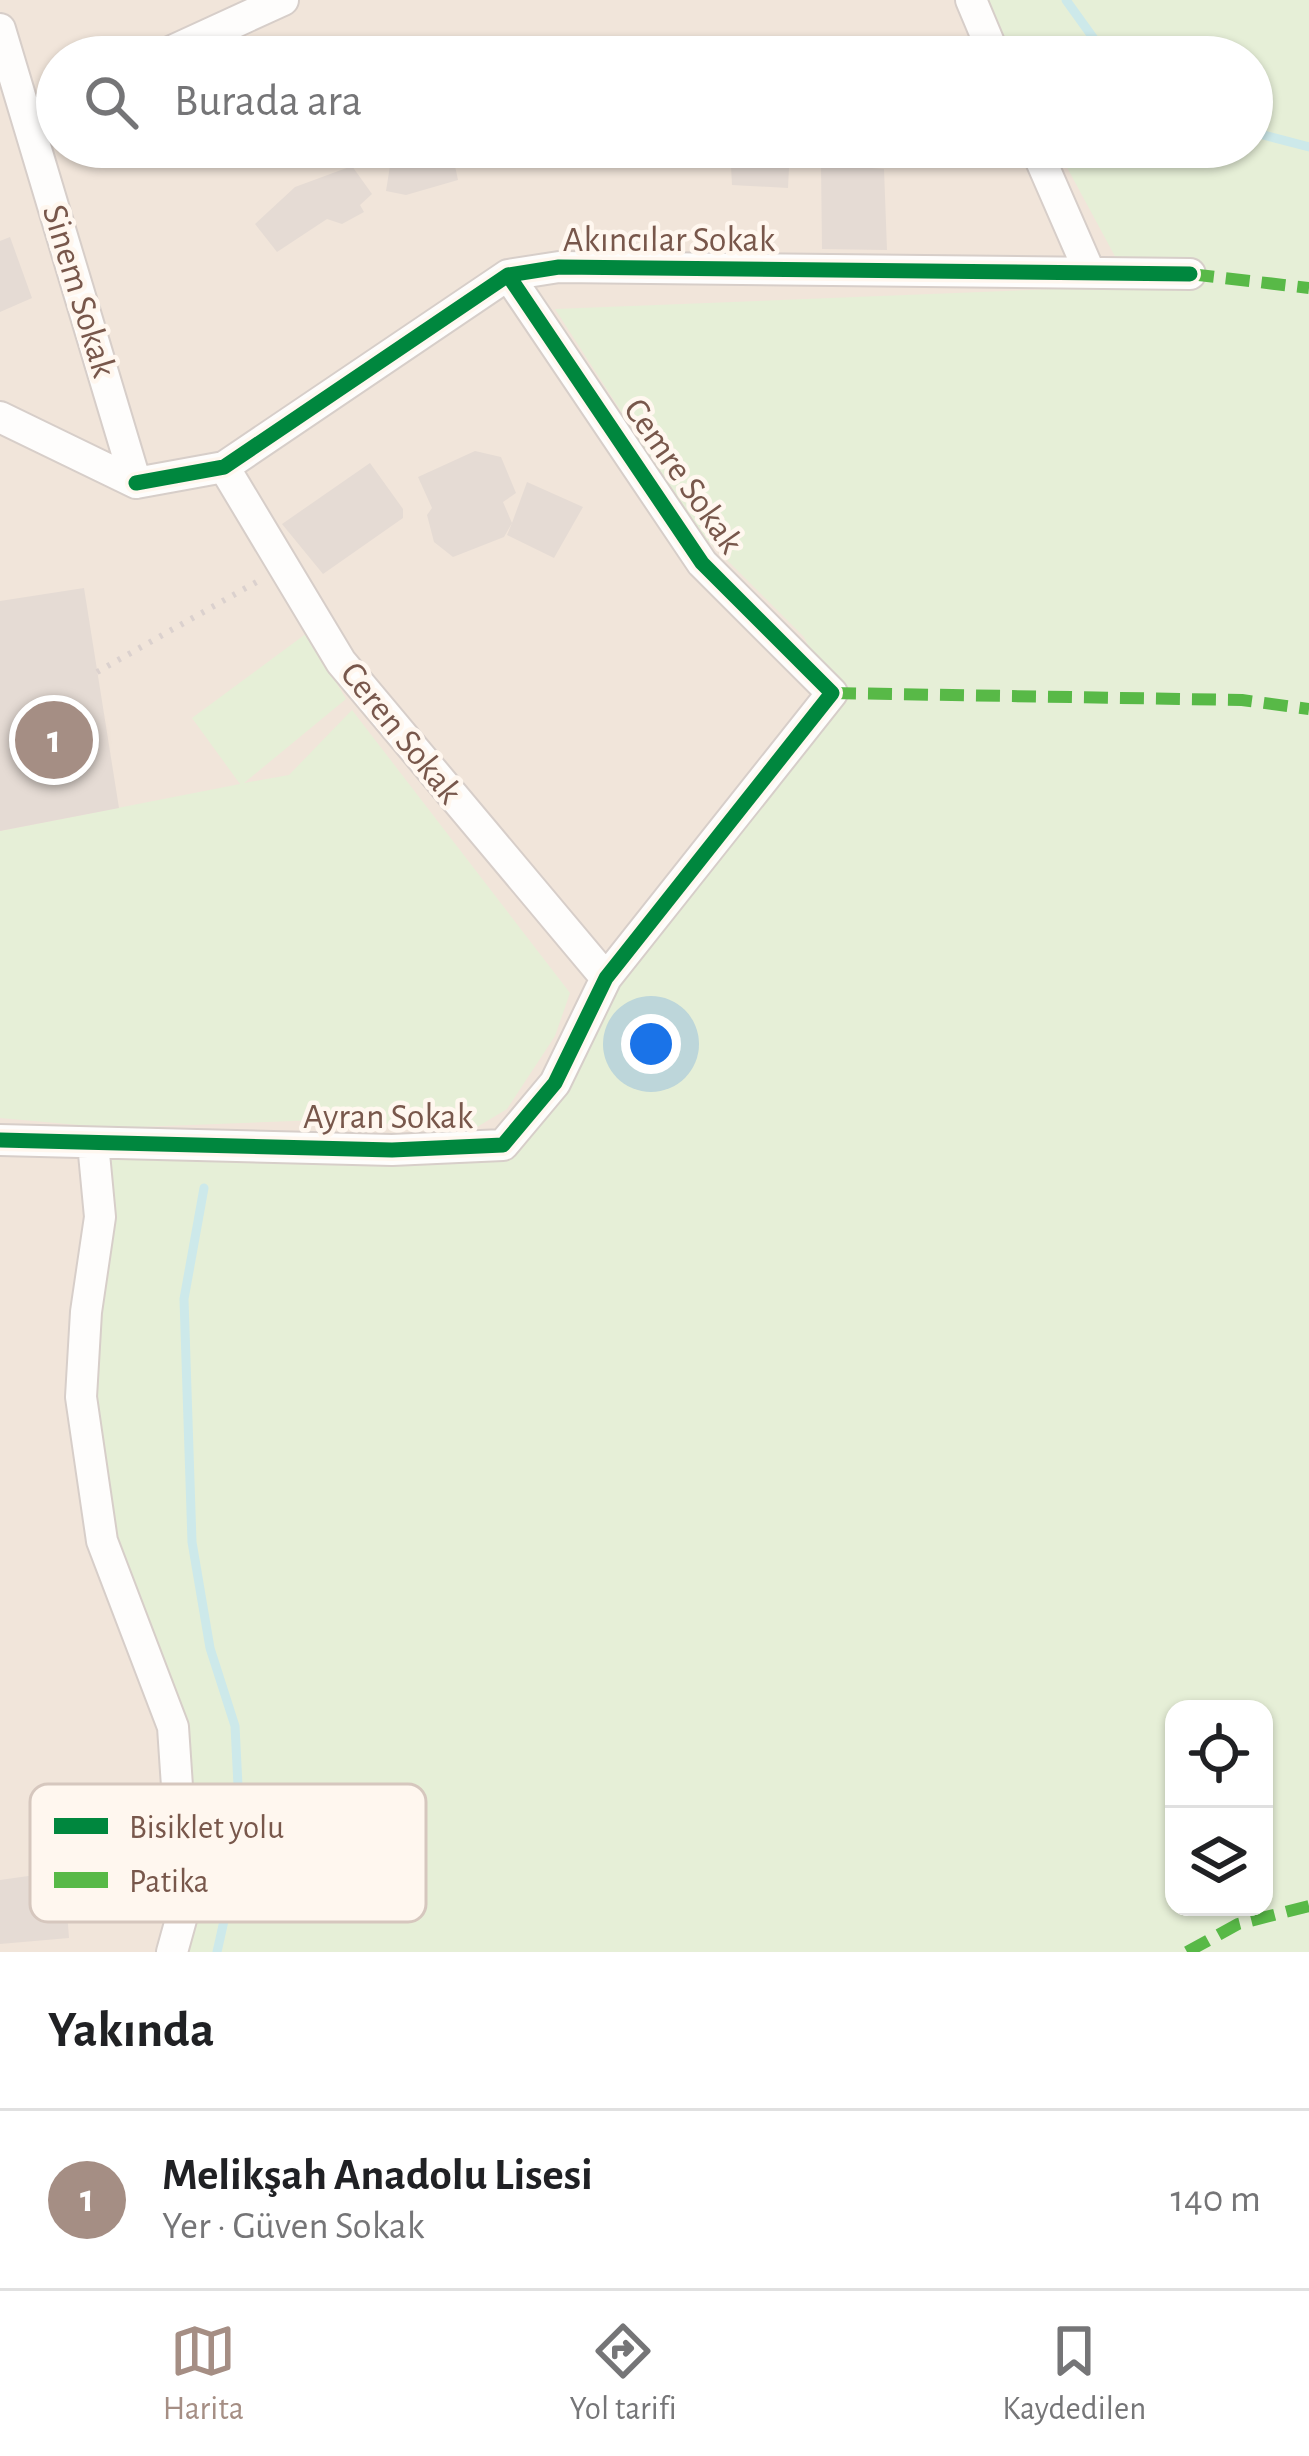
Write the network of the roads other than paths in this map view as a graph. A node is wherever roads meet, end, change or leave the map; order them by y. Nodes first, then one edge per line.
1 (283, 0) edge
2 (970, 0) edge
3 (0, 29) edge
4 (205, 36) edge
5 (986, 36) edge
6 (36, 114) edge
7 (27, 118) junction
8 (36, 148) edge
9 (42, 168) edge
10 (1044, 168) edge
11 (1090, 273) junction
12 (1190, 274) dead end
13 (508, 275) junction
14 (0, 417) edge
15 (224, 467) junction
16 (136, 483) junction
17 (832, 693) joint
18 (606, 978) junction
19 (0, 1141) edge
20 (93, 1143) junction
21 (177, 1784) edge
22 (180, 1922) edge
23 (172, 1952) edge

1 - 4 street
2 - 5 street
3 - 7 street, Sinem Sokak
6 - 7 street
7 - 8 street, Sinem Sokak
9 - 16 street, Sinem Sokak
10 - 11 street
11 - 12 street, Akıncılar Sokak
11 - 13 street, Akıncılar Sokak
13 - 15 street, Akıncılar Sokak
13 - 17 street, Cemre Sokak
14 - 16 street
15 - 16 street, Akıncılar Sokak
15 - 18 street, Ceren Sokak
17 - 18 street, Ayran Sokak
18 - 20 street, Ayran Sokak
19 - 20 street, Ayran Sokak
20 - 21 street
22 - 23 street

